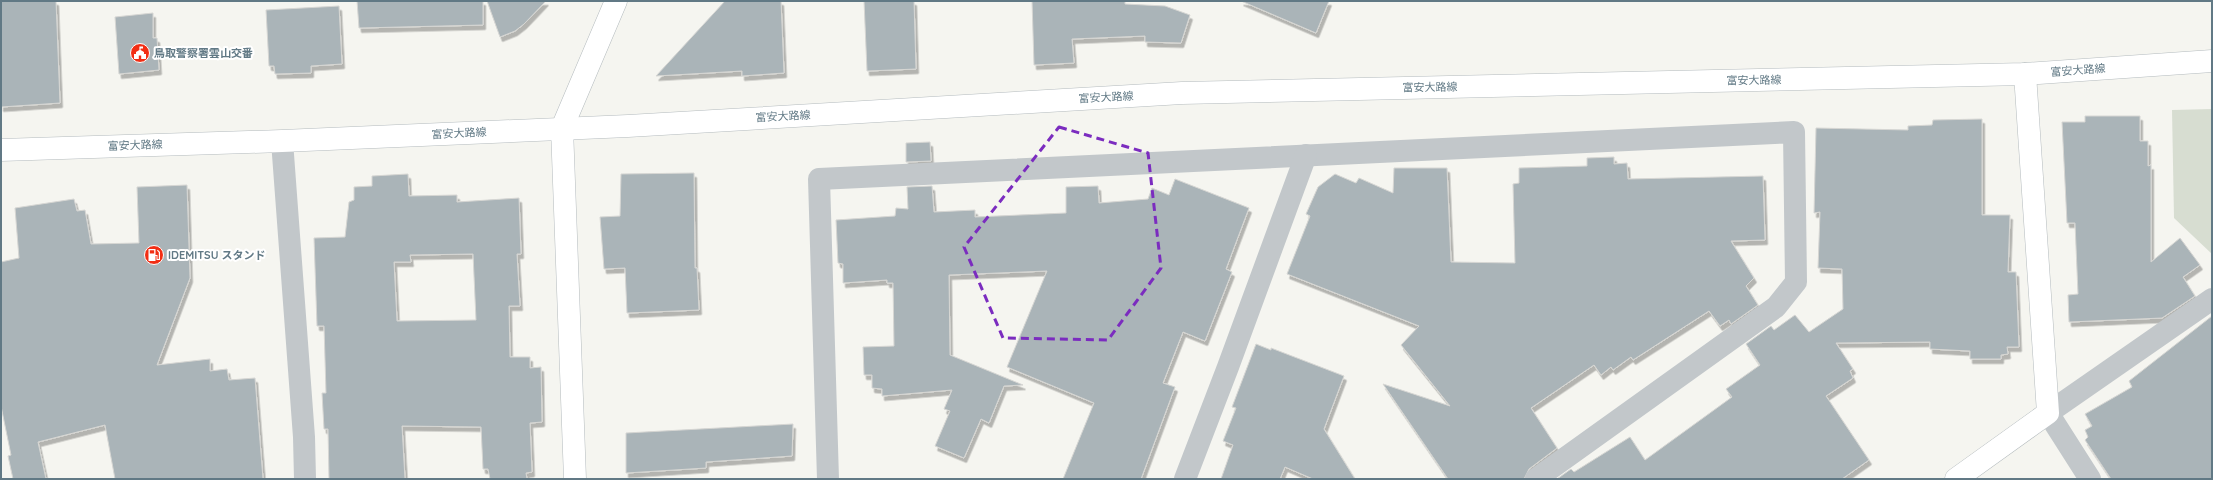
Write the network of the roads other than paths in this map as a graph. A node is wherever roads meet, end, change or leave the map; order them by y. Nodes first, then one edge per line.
1 (616, 1) edge
2 (2212, 61) edge
3 (2025, 74) junction
4 (562, 128) junction
5 (282, 141) junction
6 (1, 150) edge
7 (1306, 155) junction
8 (2212, 299) edge
9 (2048, 414) junction
10 (305, 479) edge
11 (575, 479) edge
12 (828, 479) edge
13 (1185, 479) edge
14 (1536, 479) edge
15 (1956, 479) edge
16 (2090, 479) edge

1 - 4 street
2 - 3 street, 富安大路線
3 - 4 street, 富安大路線
3 - 9 street
4 - 5 street, 富安大路線
4 - 11 street
5 - 6 street, 富安大路線
5 - 10 street
7 - 12 street
7 - 13 street
7 - 14 street
8 - 9 street
9 - 15 street
9 - 16 street

